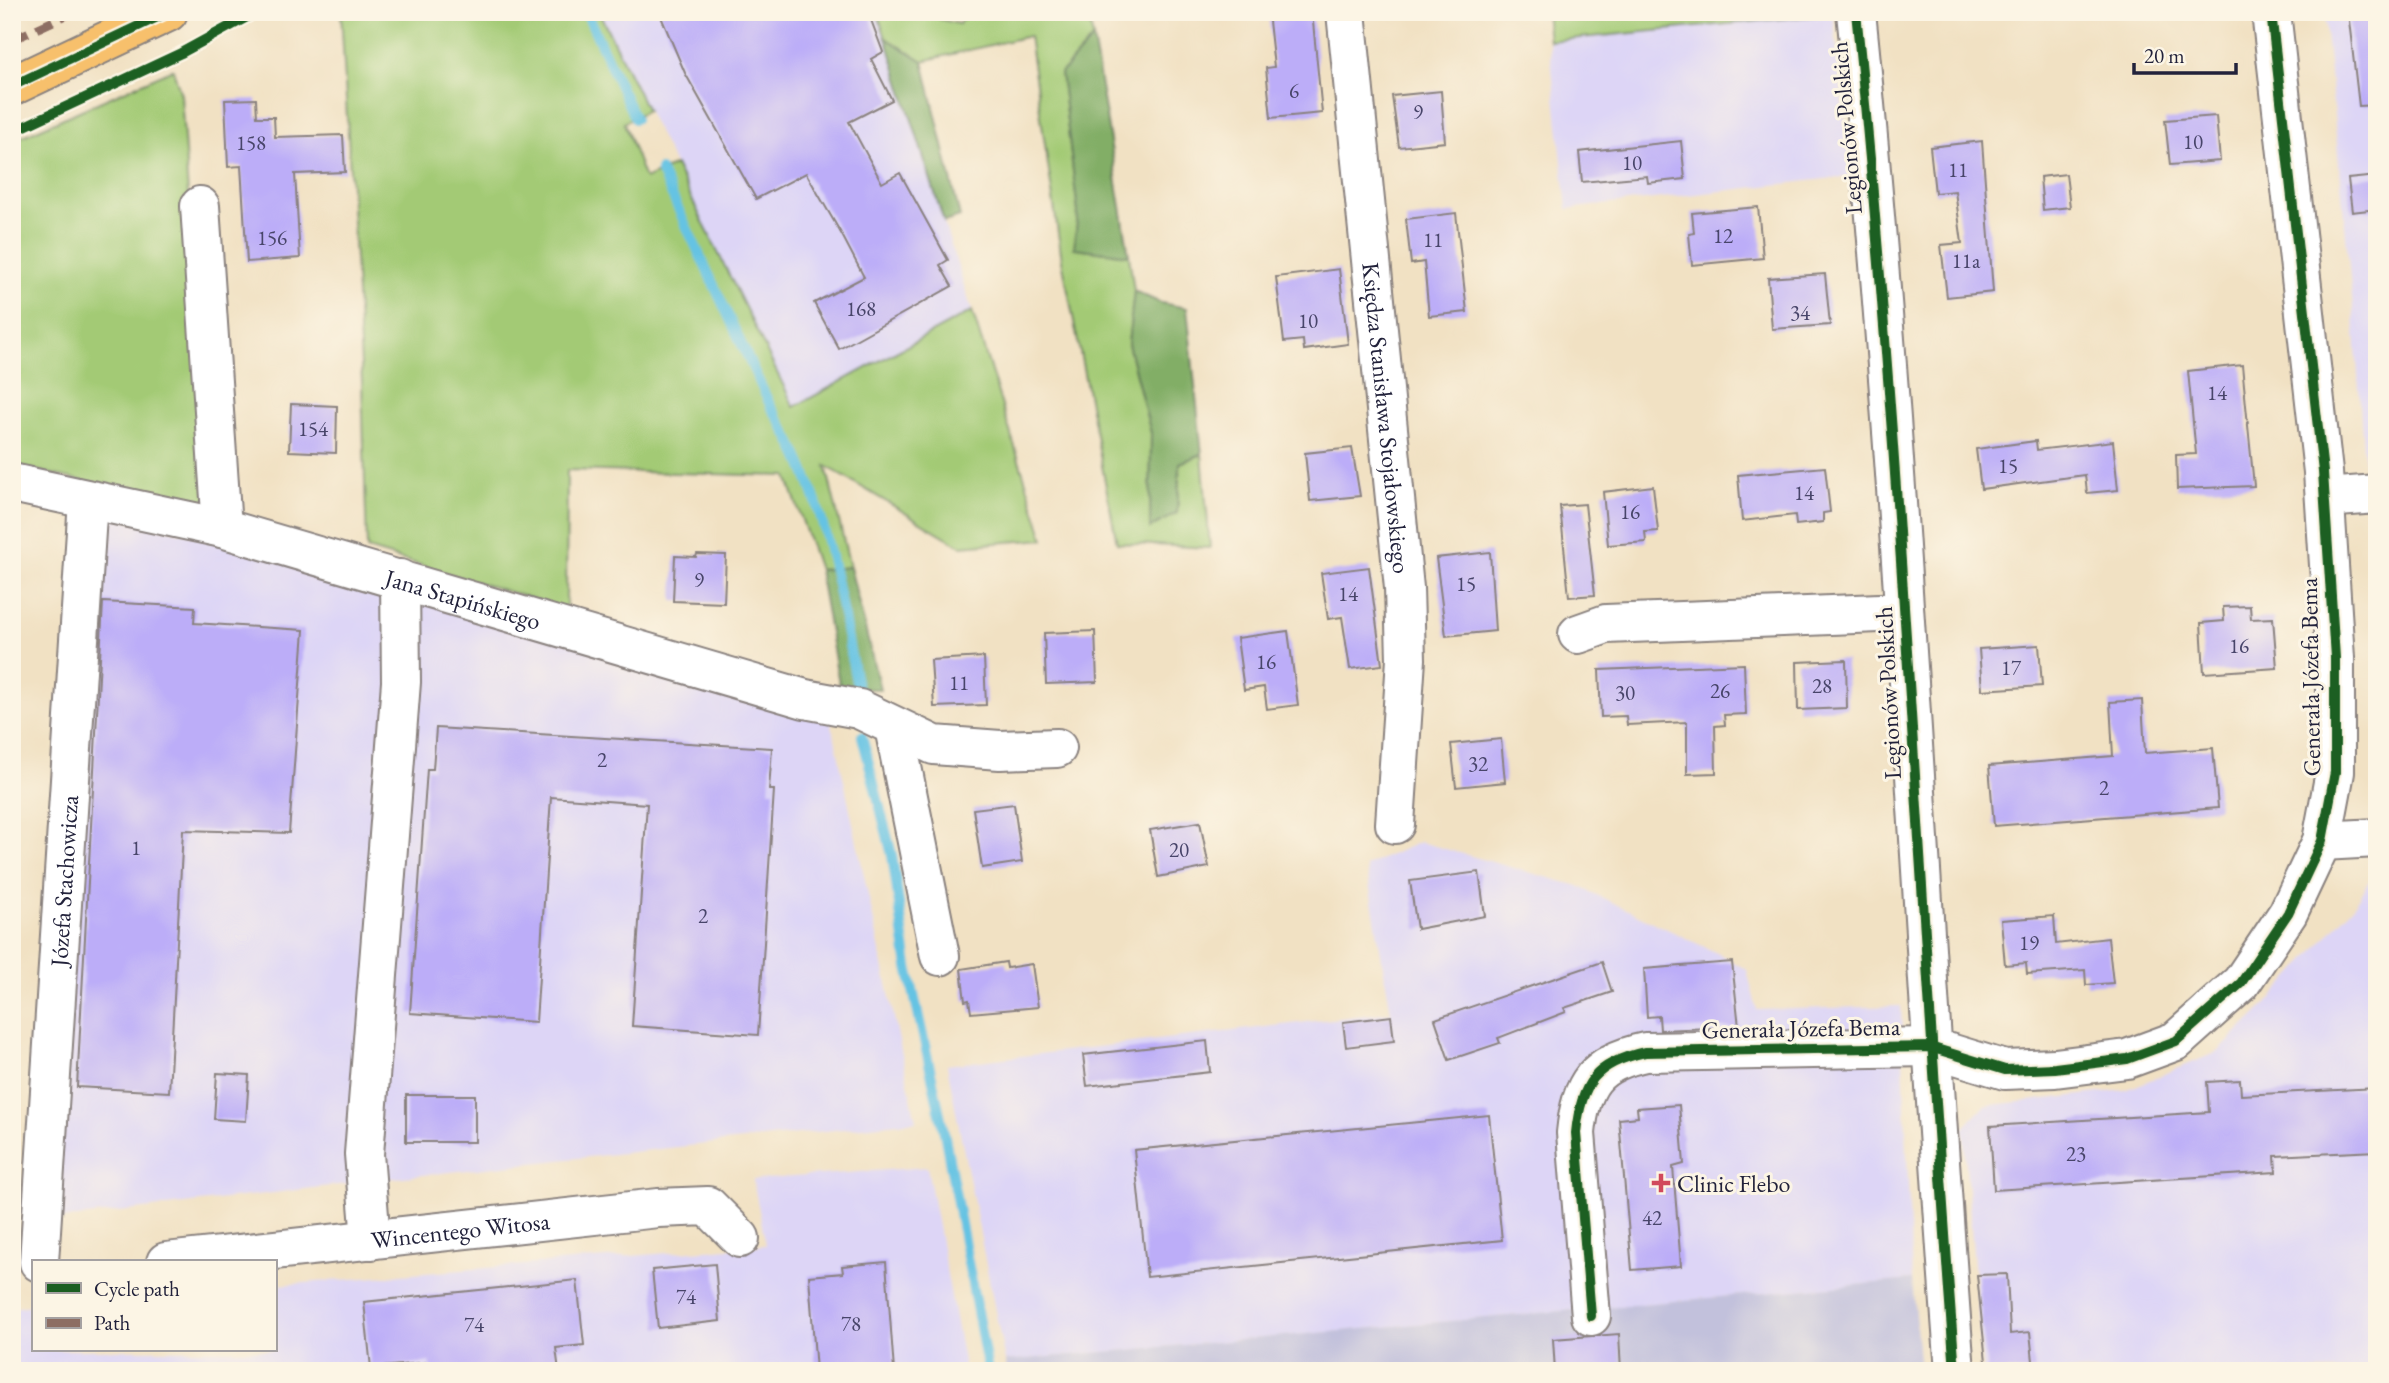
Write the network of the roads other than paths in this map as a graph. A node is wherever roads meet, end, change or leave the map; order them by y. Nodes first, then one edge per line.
1 (168, 12) edge
2 (1346, 12) edge
3 (1856, 12) edge
4 (2271, 12) edge
5 (12, 86) edge
6 (200, 206) dead end
7 (12, 484) edge
8 (2377, 494) edge
9 (2325, 498) junction
10 (88, 500) junction
11 (222, 528) junction
12 (400, 579) junction
13 (1904, 612) junction
14 (1578, 634) dead end
15 (899, 730) junction
16 (1057, 748) dead end
17 (1395, 824) dead end
18 (2377, 838) edge
19 (2322, 841) junction
20 (940, 956) dead end
21 (1930, 1047) junction
22 (740, 1238) dead end
23 (371, 1240) junction
24 (39, 1260) edge
25 (185, 1260) edge
26 (32, 1277) edge
27 (12, 1278) edge
28 (1591, 1316) dead end
29 (1955, 1371) edge

1 - 5 main road
2 - 17 street, Księdza Stanisława Stojałowskiego
3 - 13 street, Legionów Polskich
4 - 9 street, Generała Józefa Bema
6 - 11 street
7 - 10 street, Jana Stapińskiego
8 - 9 street
9 - 19 street, Generała Józefa Bema
10 - 11 street, Jana Stapińskiego
10 - 24 street, Józefa Stachowicza
11 - 12 street, Jana Stapińskiego
12 - 15 street, Jana Stapińskiego
12 - 23 street
13 - 14 street
13 - 21 street, Legionów Polskich
15 - 16 street, Jana Stapińskiego
15 - 20 street
18 - 19 street
19 - 21 street, Generała Józefa Bema
21 - 28 street, Generała Józefa Bema
21 - 29 street, Legionów Polskich
22 - 23 street, Wincentego Witosa
23 - 25 street, Wincentego Witosa
26 - 27 street

